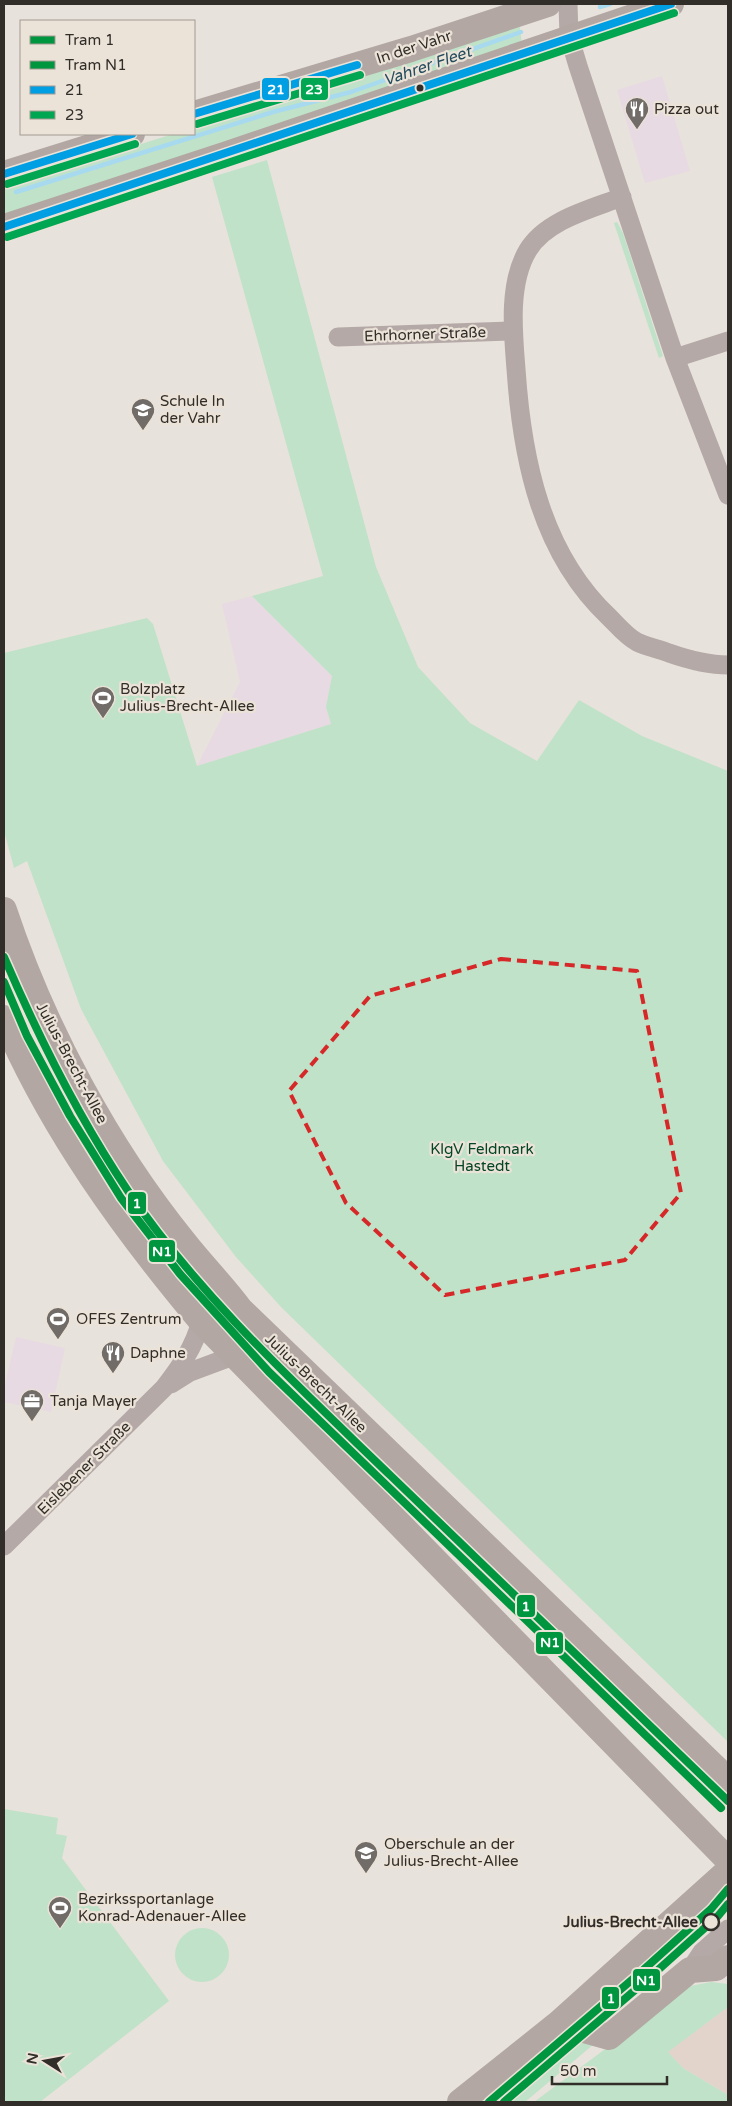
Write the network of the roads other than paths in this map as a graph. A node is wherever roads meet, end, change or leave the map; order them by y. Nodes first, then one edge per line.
1 (548, 4) edge
2 (568, 4) edge
3 (670, 4) edge
4 (569, 36) junction
5 (195, 114) edge
6 (129, 135) edge
7 (4, 174) edge
8 (622, 197) junction
9 (4, 227) edge
10 (513, 331) junction
11 (338, 337) dead end
12 (728, 342) edge
13 (675, 358) junction
14 (728, 495) edge
15 (728, 665) edge
16 (4, 910) edge
17 (4, 1018) edge
18 (201, 1321) junction
19 (234, 1356) junction
20 (164, 1388) junction
21 (4, 1546) edge
22 (728, 1780) edge
23 (728, 1860) edge
24 (728, 1871) edge
25 (728, 1929) edge
26 (728, 1958) edge
27 (690, 1970) junction
28 (559, 2024) junction
29 (460, 2102) edge

1 - 5 main road, In der Vahr
2 - 4 street
3 - 4 main road
4 - 8 street
4 - 9 main road
6 - 7 main road
8 - 10 street
8 - 13 street
10 - 11 street, Ehrhorner Straße
10 - 15 street
12 - 13 street
13 - 14 street
16 - 22 main road, Julius-Brecht-Allee
17 - 18 main road
18 - 19 main road
18 - 20 street, Eislebener Straße
19 - 20 street, Eislebener Straße
19 - 23 main road
20 - 21 street, Eislebener Straße
24 - 28 main road
25 - 27 street
26 - 27 main road
27 - 28 main road
28 - 29 main road

